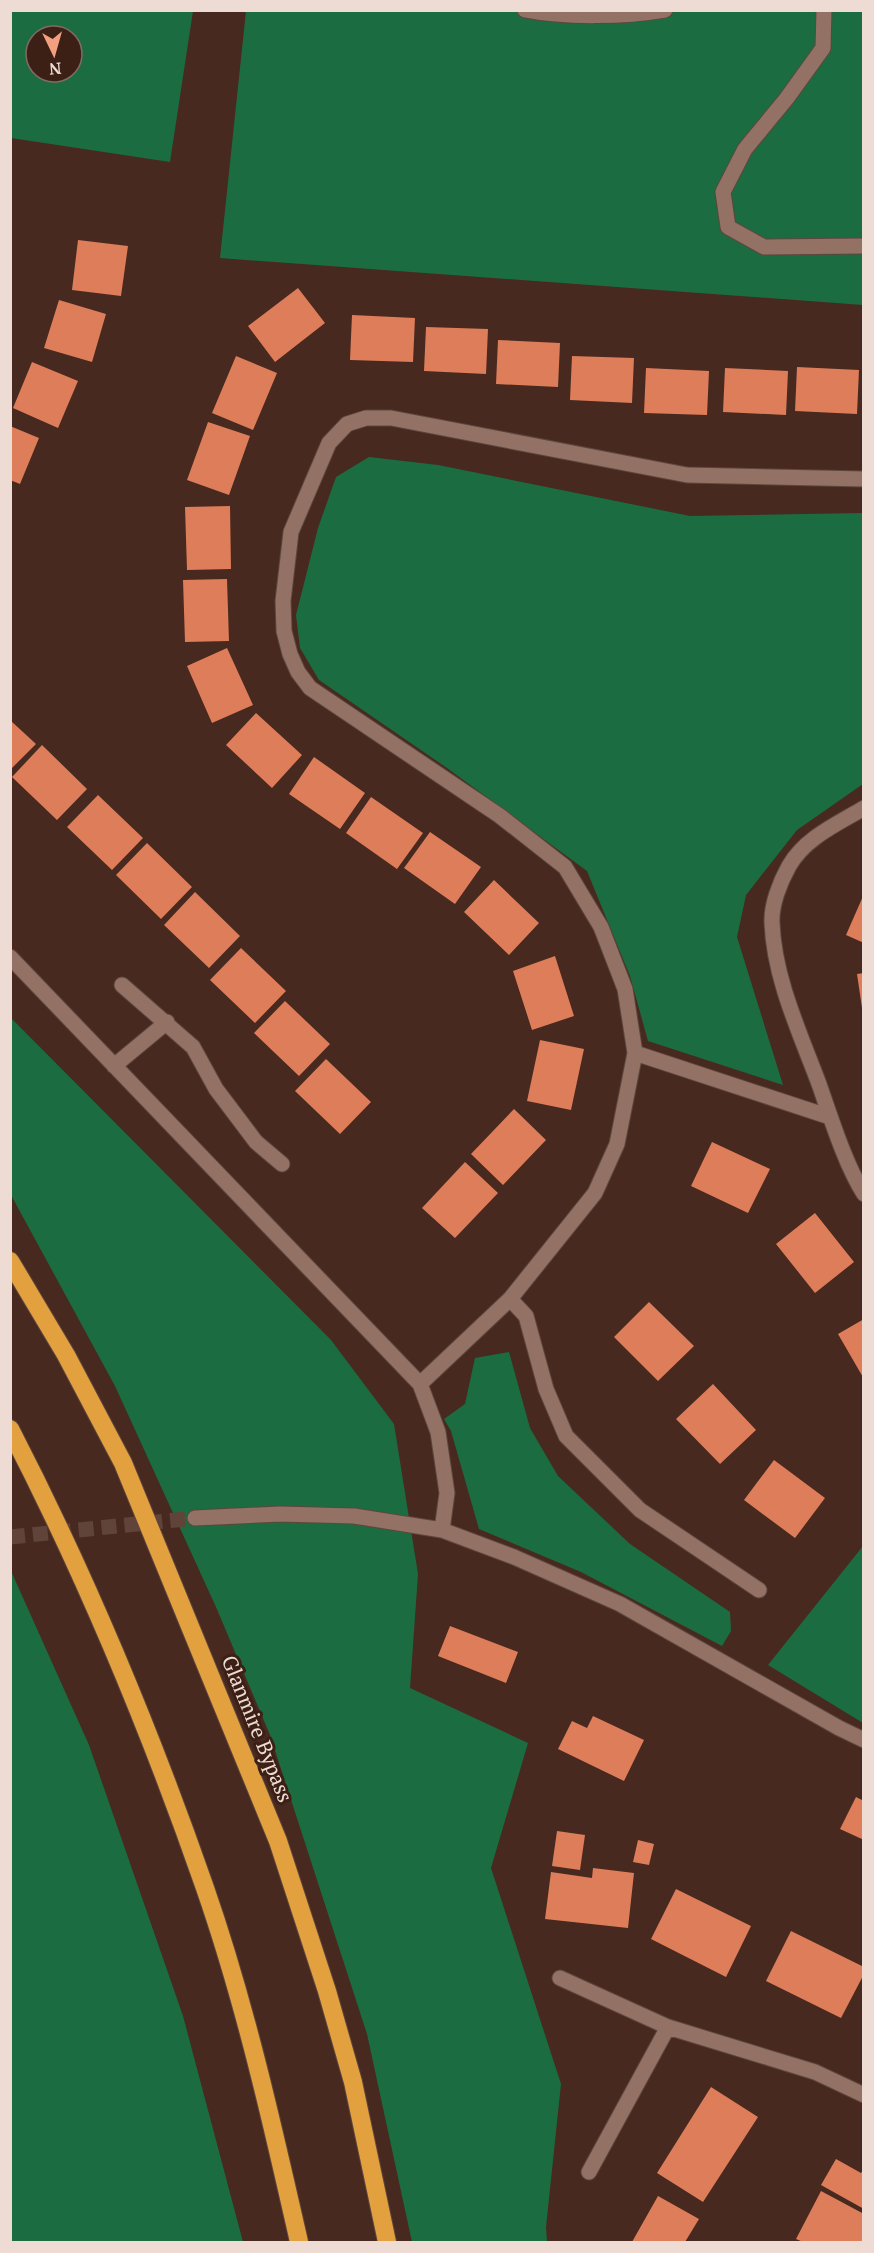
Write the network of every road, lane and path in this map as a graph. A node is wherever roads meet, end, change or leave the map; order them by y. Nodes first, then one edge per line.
1 (525, 10) edge
2 (665, 10) edge
3 (824, 10) edge
4 (864, 246) edge
5 (864, 479) edge
6 (864, 808) edge
7 (10, 957) edge
8 (122, 985) dead end
9 (167, 1022) junction
10 (634, 1053) junction
11 (114, 1066) junction
12 (830, 1117) junction
13 (282, 1164) dead end
14 (864, 1194) edge
15 (10, 1261) edge
16 (510, 1299) junction
17 (420, 1384) junction
18 (10, 1429) edge
19 (195, 1518) tunnel mouth
20 (442, 1530) junction
21 (759, 1590) dead end
22 (864, 1740) edge
23 (560, 1978) dead end
24 (668, 2027) junction
25 (864, 2095) edge
26 (589, 2172) dead end
27 (299, 2242) edge
28 (387, 2242) edge

1 - 2 street
3 - 4 street
5 - 10 street
6 - 12 street
7 - 11 street
8 - 9 street
9 - 11 street
9 - 13 street
10 - 12 street
10 - 16 street
11 - 17 street
12 - 14 street
15 - 28 highway, Glanmire Bypass
16 - 17 street
16 - 21 street
17 - 20 street
18 - 27 highway
19 - 20 street
20 - 22 street
23 - 24 street
24 - 25 street
24 - 26 street

